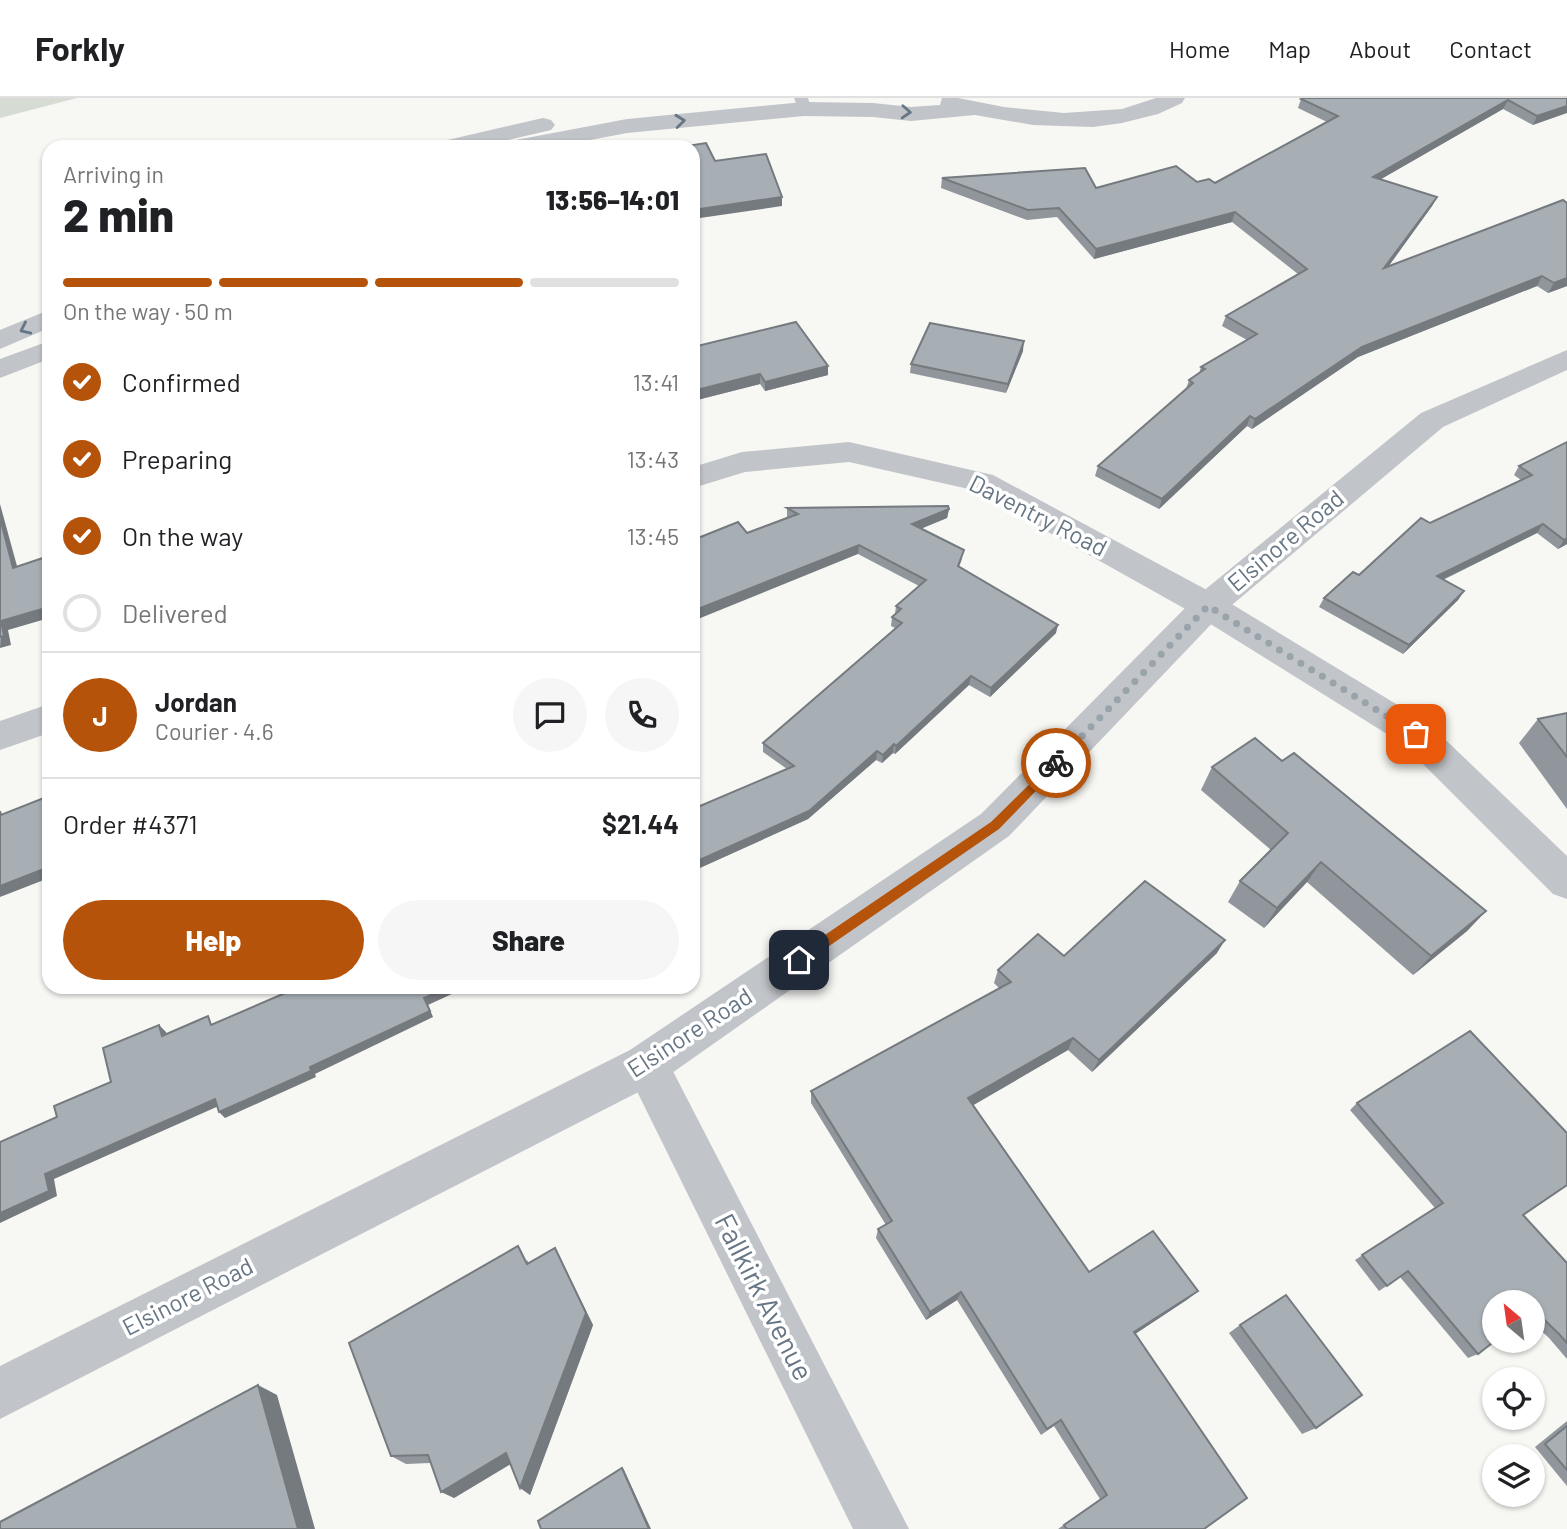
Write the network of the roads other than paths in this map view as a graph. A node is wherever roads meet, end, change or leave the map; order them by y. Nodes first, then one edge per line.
1 (732, 98) edge
2 (930, 98) edge
3 (1174, 98) edge
4 (802, 103) edge
5 (973, 108) junction
6 (478, 140) edge
7 (573, 140) edge
8 (42, 321) edge
9 (0, 341) edge
10 (42, 352) edge
11 (1567, 359) edge
12 (0, 369) edge
13 (700, 476) edge
14 (1208, 606) junction
15 (42, 721) edge
16 (0, 736) edge
17 (1567, 882) edge
18 (646, 1065) junction
19 (0, 1393) edge
20 (882, 1529) edge

1 - 6 street
2 - 5 street
3 - 5 street
4 -> 5 street
7 -> 4 street
8 -> 9 street
10 - 12 street
11 - 14 street, Elsinore Road
13 - 14 street, Daventry Road
14 - 17 street, Daventry Road
14 - 18 street, Elsinore Road
15 - 16 street
18 - 19 street, Elsinore Road
18 - 20 street, Fallkirk Avenue

